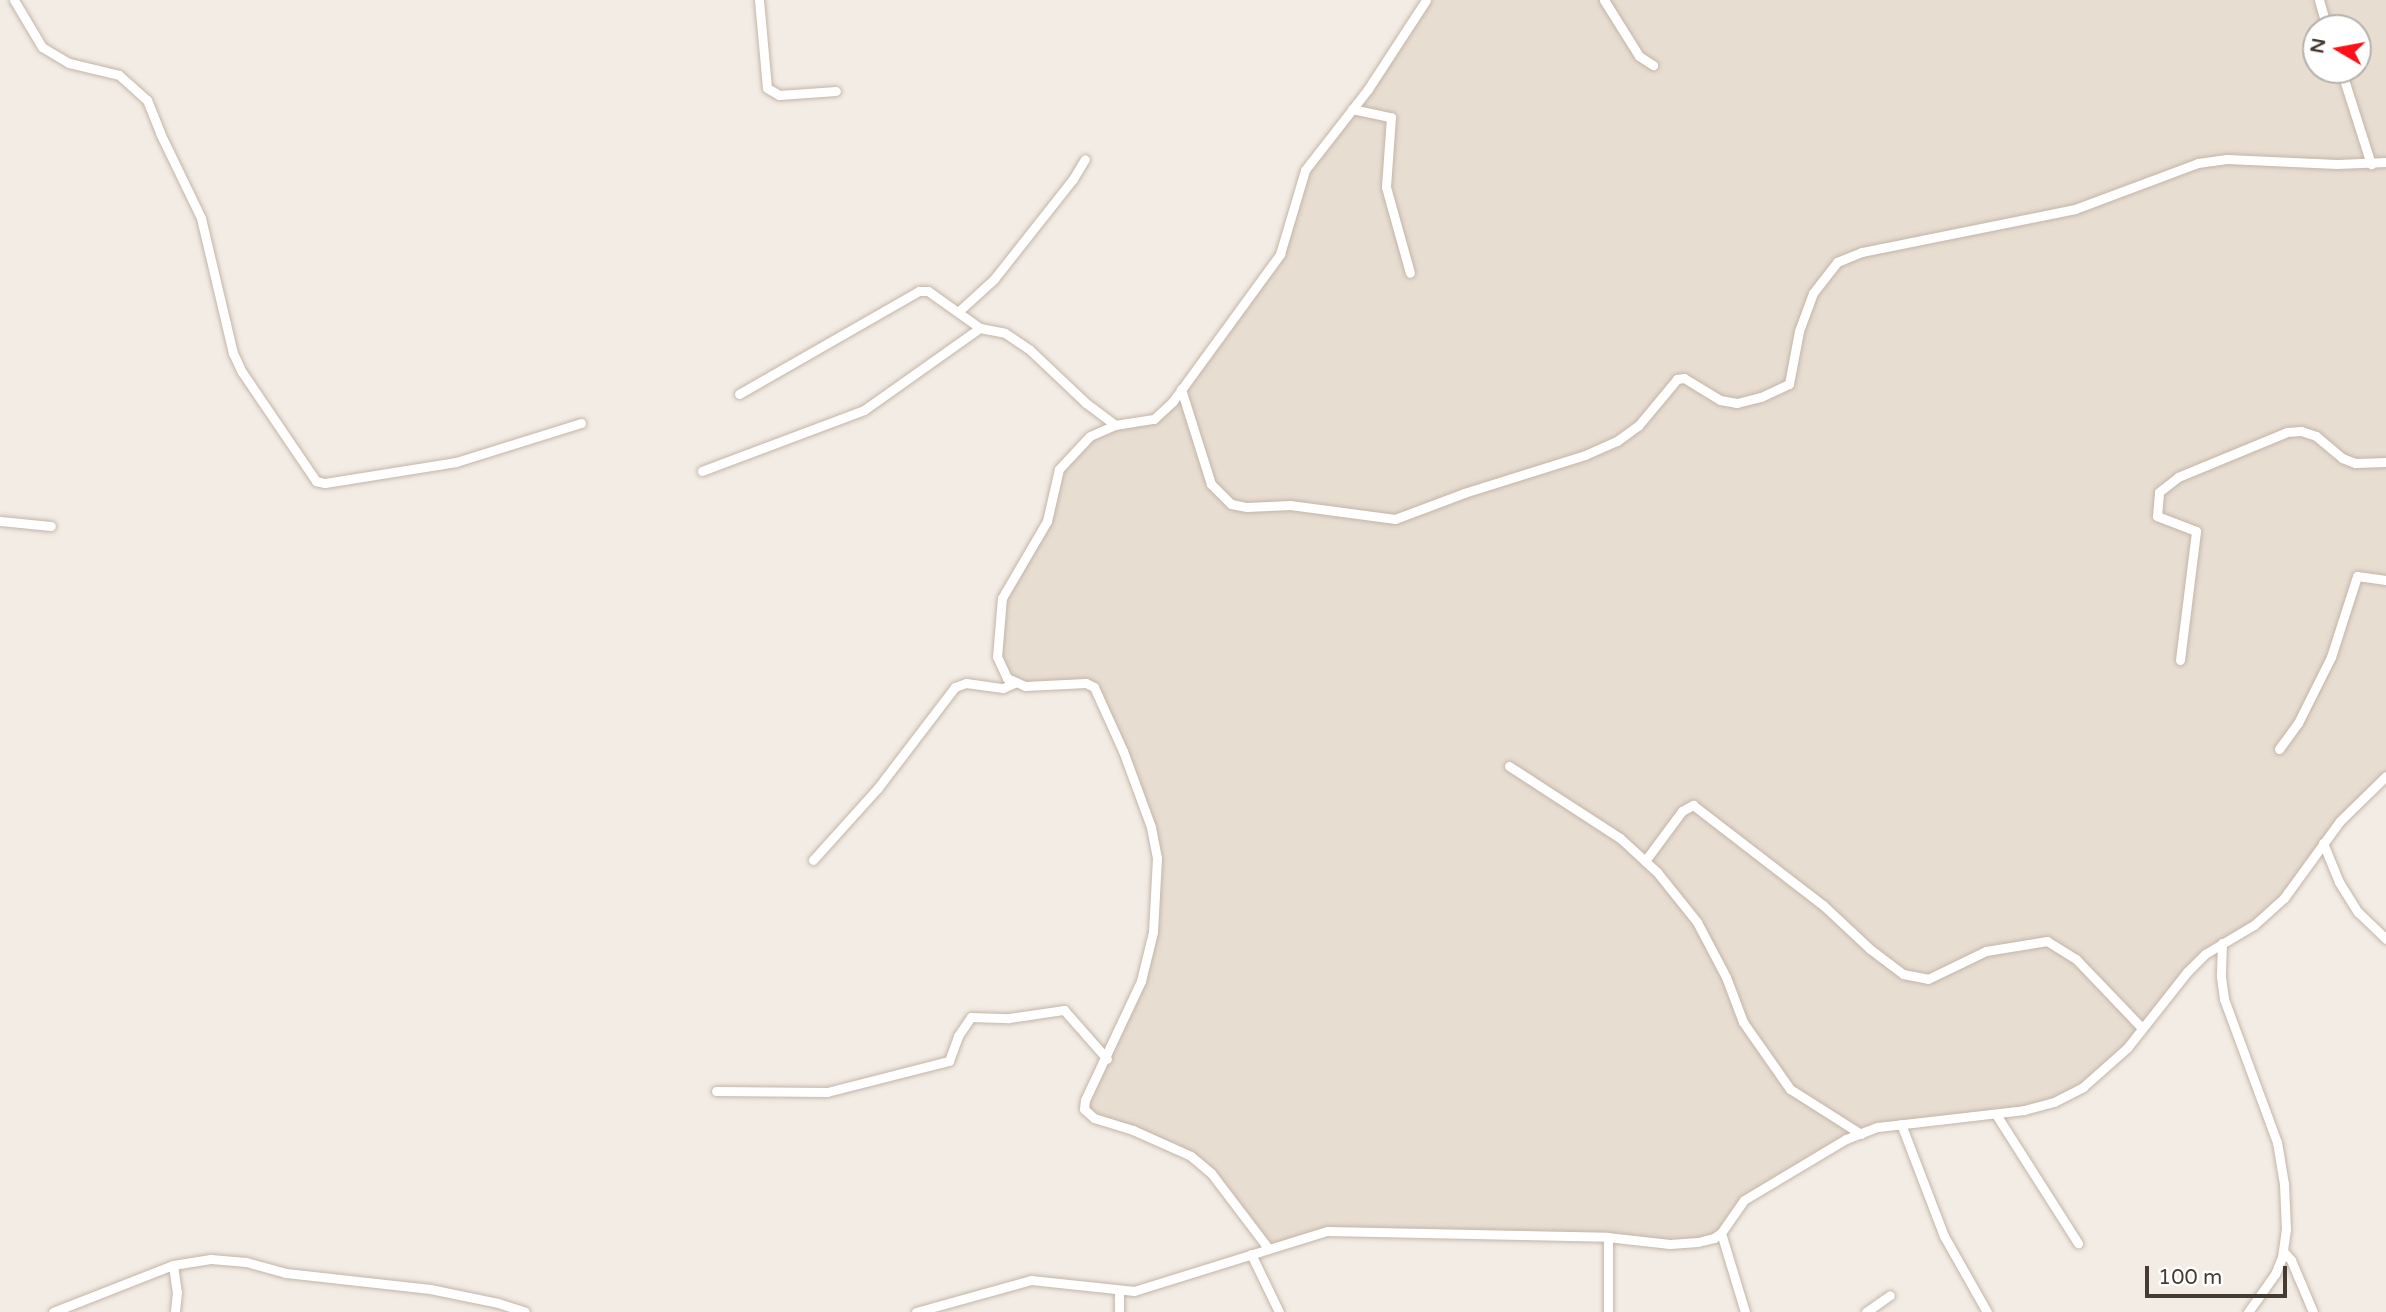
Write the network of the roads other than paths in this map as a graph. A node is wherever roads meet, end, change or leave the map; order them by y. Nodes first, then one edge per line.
1 (14, 0) edge
2 (759, 0) edge
3 (1426, 0) edge
4 (1604, 0) edge
5 (1653, 65) dead end
6 (2345, 84) edge
7 (836, 91) dead end
8 (1352, 109) junction
9 (1085, 159) dead end
10 (2386, 162) edge
11 (2371, 164) junction
12 (1410, 273) dead end
13 (958, 311) junction
14 (980, 328) junction
15 (1181, 389) junction
16 (739, 394) dead end
17 (581, 423) dead end
18 (1115, 425) junction
19 (2386, 462) edge
20 (702, 471) dead end
21 (0, 521) edge
22 (51, 526) dead end
23 (2386, 580) edge
24 (2180, 660) dead end
25 (1014, 683) junction
26 (2279, 749) dead end
27 (1509, 766) dead end
28 (2386, 776) edge
29 (2323, 843) junction
30 (813, 860) dead end
31 (1645, 861) junction
32 (2386, 939) edge
33 (2222, 943) junction
34 (2142, 1028) junction
35 (1107, 1059) junction
36 (716, 1091) dead end
37 (1997, 1115) junction
38 (1901, 1124) junction
39 (1861, 1133) junction
40 (1721, 1233) junction
41 (1608, 1237) junction
42 (2078, 1243) dead end
43 (1268, 1248) junction
44 (2283, 1251) junction
45 (1251, 1254) junction
46 (173, 1265) junction
47 (1119, 1291) junction
48 (1890, 1295) dead end
49 (53, 1312) edge
50 (175, 1312) edge
51 (525, 1312) edge
52 (916, 1312) edge
53 (1119, 1312) edge
54 (1279, 1312) edge
55 (1608, 1312) edge
56 (1745, 1312) edge
57 (1866, 1312) edge
58 (1987, 1312) edge
59 (2248, 1312) edge
60 (2313, 1312) edge

1 - 17 street
2 - 7 street
3 - 8 street
4 - 5 street
6 - 11 street
8 - 12 street
8 - 15 street
9 - 13 street
10 - 11 street
11 - 15 street
13 - 14 street
13 - 16 street
14 - 18 street
14 - 20 street
15 - 18 street
18 - 25 street
19 - 24 street
21 - 22 street
23 - 26 street
25 - 30 street
25 - 35 street
27 - 31 street
28 - 29 street
29 - 32 street
29 - 33 street
31 - 34 street
31 - 39 street
33 - 34 street
33 - 44 street
34 - 37 street
35 - 36 street
35 - 43 street
37 - 38 street
37 - 42 street
38 - 39 street
38 - 58 street
39 - 40 street
40 - 41 street
40 - 56 street
41 - 43 street
41 - 55 street
43 - 45 street
44 - 59 street
44 - 60 street
45 - 47 street
45 - 54 street
46 - 49 street
46 - 50 street
46 - 51 street
47 - 52 street
47 - 53 street
48 - 57 street

